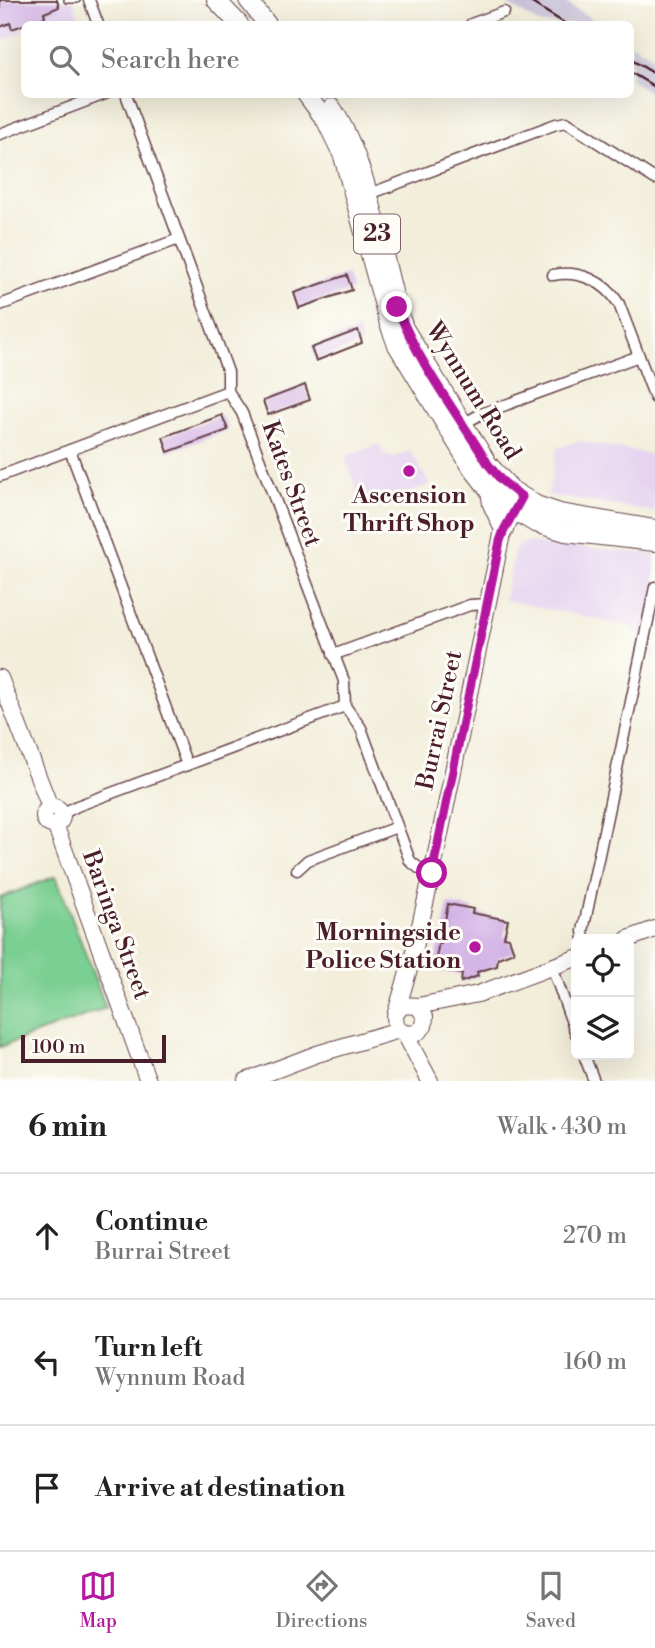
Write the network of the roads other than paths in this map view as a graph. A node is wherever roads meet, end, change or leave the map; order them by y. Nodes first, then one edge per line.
1 (67, 0) edge
2 (77, 0) edge
3 (89, 0) edge
4 (246, 0) edge
5 (228, 12) edge
6 (504, 12) dead end
7 (97, 21) edge
8 (259, 21) edge
9 (479, 21) edge
10 (94, 98) edge
11 (125, 98) edge
12 (309, 98) edge
13 (325, 98) edge
14 (0, 134) edge
15 (655, 179) edge
16 (361, 197) junction
17 (178, 239) junction
18 (553, 275) dead end
19 (0, 305) edge
20 (639, 356) junction
21 (228, 391) junction
22 (655, 398) edge
23 (463, 424) junction
24 (70, 450) junction
25 (0, 476) edge
26 (490, 491) junction
27 (518, 504) junction
28 (542, 526) junction
29 (655, 530) edge
30 (503, 532) junction
31 (655, 542) edge
32 (655, 587) edge
33 (487, 604) junction
34 (333, 655) junction
35 (0, 678) edge
36 (345, 706) junction
37 (187, 765) junction
38 (56, 815) junction
39 (397, 827) junction
40 (297, 870) dead end
41 (432, 873) junction
42 (655, 929) edge
43 (583, 934) edge
44 (634, 937) edge
45 (414, 956) junction
46 (571, 960) edge
47 (552, 967) junction
48 (478, 994) junction
49 (416, 1005) junction
50 (571, 1020) edge
51 (406, 1025) junction
52 (586, 1060) edge
53 (274, 1076) edge
54 (148, 1081) edge
55 (246, 1081) edge
56 (431, 1081) edge
57 (594, 1081) edge

1 - 2 lane
3 - 7 street
4 - 5 street
4 - 8 main road
6 - 9 street
10 - 14 street
11 - 17 street, Kates Street
12 - 16 main road, Wynnum Road / 23
13 - 16 main road, Wynnum Road / 23
15 - 16 street
16 - 23 main road, Wynnum Road / 23
16 - 26 main road, Wynnum Road / 23
17 - 19 street
17 - 21 street, Kates Street
18 - 20 street
20 - 22 street
20 - 23 street
21 - 24 street
21 - 34 street, Kates Street
23 - 27 main road, Wynnum Road / 23
24 - 25 street
24 - 37 street
26 - 27 main road, Wynnum Road / 23
26 - 30 main road
27 - 28 main road, Wynnum Road / 23
27 - 29 main road, Wynnum Road / 23
27 - 30 street, Burrai Street
28 - 30 main road
28 - 31 main road, Wynnum Road / 23
30 - 33 street, Burrai Street
32 - 43 street
33 - 34 street
33 - 41 street, Burrai Street
34 - 36 street, Kates Street
35 - 38 street, Baringa Street
36 - 37 street
36 - 39 street, Kates Street
37 - 38 street
38 - 54 street, Baringa Street
39 - 40 street
39 - 41 street, Kates Street
41 - 45 street, Burrai Street
42 - 44 street
45 - 49 street, Burrai Street
45 - 51 street, Burrai Street
46 - 47 street
47 - 48 street
47 - 50 street
48 - 49 street
48 - 51 street
49 - 51 street
49 - 51 street, Burrai Street
51 - 53 street
51 - 56 street, Burrai Street
52 - 57 street
53 - 55 street

